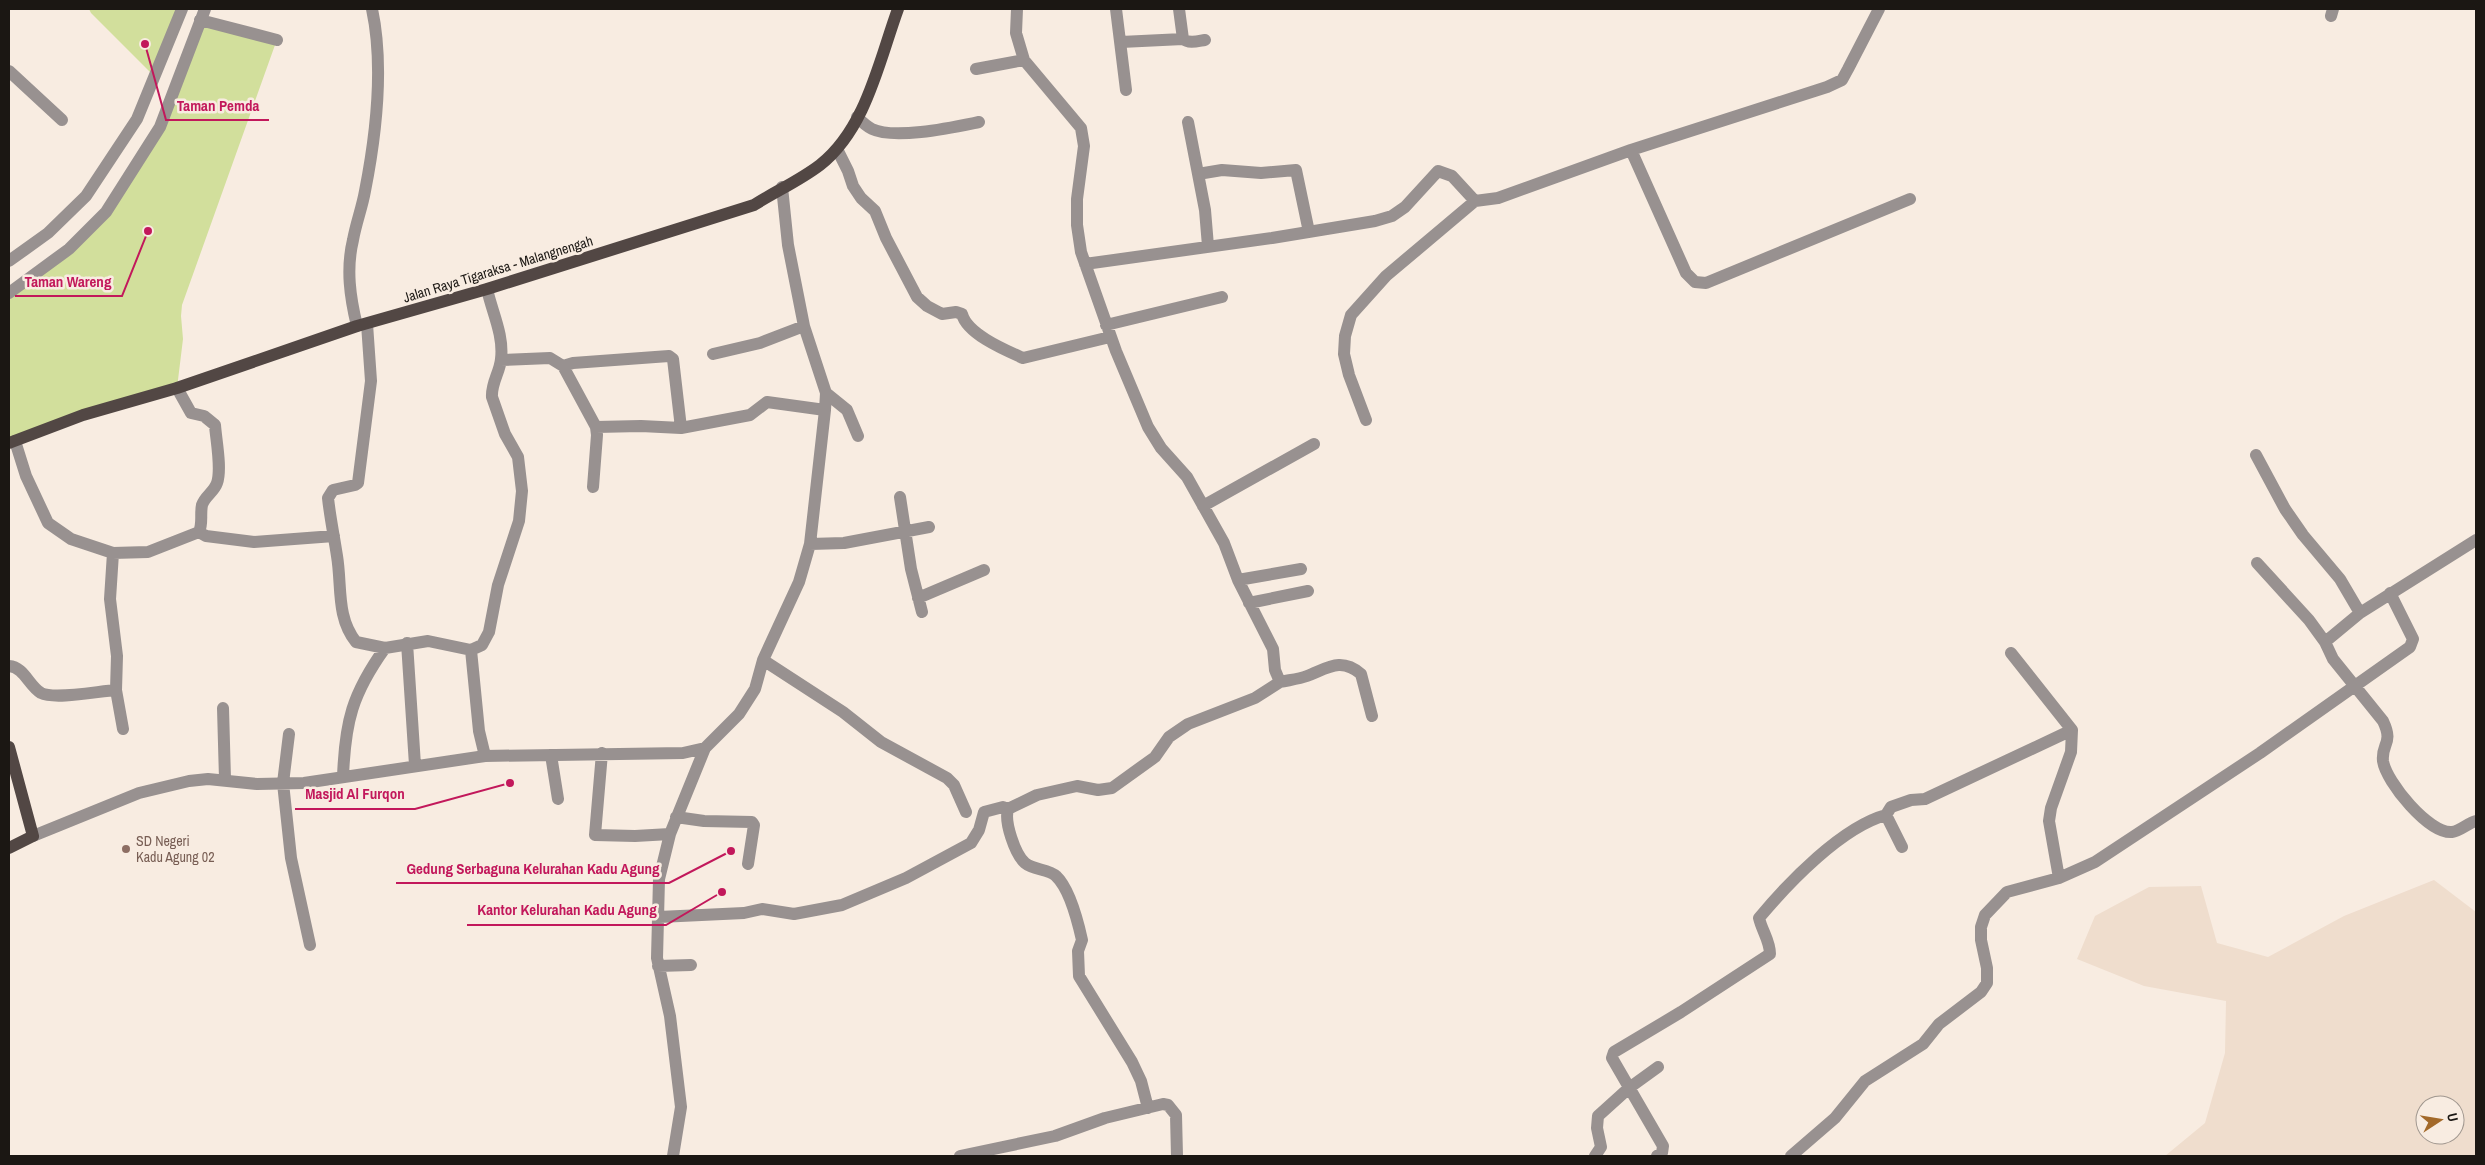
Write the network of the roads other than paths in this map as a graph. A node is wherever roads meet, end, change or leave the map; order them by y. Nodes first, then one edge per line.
1 (182, 9) edge
2 (372, 9) edge
3 (898, 9) edge
4 (1016, 9) edge
5 (1116, 9) edge
6 (1179, 9) edge
7 (1879, 9) edge
8 (203, 14) edge
9 (1183, 39) junction
10 (277, 40) dead end
11 (1205, 40) dead end
12 (1121, 42) junction
13 (1024, 60) junction
14 (976, 69) dead end
15 (9, 71) edge
16 (1126, 90) dead end
17 (857, 117) junction
18 (62, 120) dead end
19 (979, 122) dead end
20 (1188, 122) dead end
21 (837, 149) junction
22 (1631, 150) junction
23 (1198, 174) junction
24 (782, 187) junction
25 (1910, 199) dead end
26 (1474, 200) junction
27 (1310, 232) junction
28 (1208, 246) junction
29 (9, 261) edge
30 (1085, 264) junction
31 (487, 289) junction
32 (9, 292) edge
33 (1222, 297) dead end
34 (362, 325) junction
35 (804, 326) junction
36 (1108, 331) junction
37 (713, 354) dead end
38 (502, 360) junction
39 (563, 366) junction
40 (177, 388) junction
41 (826, 393) junction
42 (825, 410) junction
43 (1366, 420) dead end
44 (596, 427) junction
45 (681, 428) junction
46 (858, 436) dead end
47 (12, 442) edge
48 (1314, 444) dead end
49 (2256, 455) dead end
50 (593, 487) dead end
51 (900, 497) dead end
52 (1203, 506) junction
53 (929, 527) dead end
54 (906, 531) junction
55 (199, 532) junction
56 (334, 536) junction
57 (2476, 540) edge
58 (810, 544) junction
59 (113, 553) junction
60 (2257, 563) dead end
61 (1301, 569) dead end
62 (984, 570) dead end
63 (1238, 580) junction
64 (1308, 591) dead end
65 (2390, 593) junction
66 (918, 598) junction
67 (1249, 603) junction
68 (922, 612) dead end
69 (2360, 613) junction
70 (2325, 642) junction
71 (407, 643) junction
72 (384, 648) junction
73 (471, 650) junction
74 (2011, 653) dead end
75 (763, 660) junction
76 (9, 666) edge
77 (1280, 682) junction
78 (2354, 687) junction
79 (116, 690) junction
80 (223, 708) dead end
81 (1372, 716) dead end
82 (123, 729) dead end
83 (2072, 730) junction
84 (289, 734) dead end
85 (9, 747) edge
86 (705, 748) junction
87 (602, 753) junction
88 (551, 755) junction
89 (484, 756) junction
90 (415, 765) junction
91 (343, 777) junction
92 (226, 779) junction
93 (283, 783) junction
94 (558, 800) dead end
95 (1008, 809) junction
96 (966, 812) dead end
97 (1886, 815) junction
98 (676, 817) junction
99 (2476, 821) edge
100 (670, 834) junction
101 (32, 836) junction
102 (1902, 847) dead end
103 (9, 848) edge
104 (748, 864) dead end
105 (2059, 878) junction
106 (658, 917) junction
107 (310, 945) dead end
108 (690, 965) dead end
109 (658, 966) junction
110 (1658, 1067) dead end
111 (1629, 1088) junction
112 (1148, 1108) junction
113 (673, 1156) edge
114 (960, 1156) edge
115 (1177, 1156) edge
116 (1595, 1156) edge
117 (1657, 1156) edge
118 (1791, 1156) edge

1 - 29 street
2 - 34 street
3 - 17 main road, Jalan Raya Tigaraksa - Malangnengah
4 - 13 street
5 - 12 street
6 - 9 street
7 - 22 street
8 - 10 street
8 - 32 street
9 - 11 street
9 - 12 street
12 - 16 street
13 - 14 street
13 - 30 street
15 - 18 street
17 - 19 street
17 - 21 main road, Jalan Raya Tigaraksa - Malangnengah
20 - 23 street
21 - 24 main road, Jalan Raya Tigaraksa - Malangnengah
21 - 36 street
22 - 25 street
22 - 26 street
23 - 27 street
23 - 28 street
24 - 31 main road, Jalan Raya Tigaraksa - Malangnengah
24 - 35 street
26 - 27 street
26 - 43 street
27 - 28 street
28 - 30 street
30 - 36 street
31 - 34 main road, Jalan Raya Tigaraksa - Malangnengah
31 - 38 street
33 - 36 street
34 - 40 main road, Jalan Raya Tigaraksa - Malangnengah
34 - 56 street
35 - 37 street
35 - 41 street
36 - 52 street
38 - 39 street
38 - 73 street
39 - 44 street
39 - 45 street
40 - 47 main road, Jalan Raya Tigaraksa - Malangnengah
40 - 55 street
41 - 42 street
41 - 46 street
42 - 45 street
42 - 58 street
44 - 45 street
44 - 50 street
47 - 59 street
48 - 52 street
49 - 69 street
51 - 54 street
52 - 63 street
53 - 54 street
54 - 58 street
54 - 66 street
55 - 56 street
55 - 59 street
56 - 72 street
57 - 65 street
58 - 75 street
59 - 79 street
60 - 70 street
61 - 63 street
62 - 66 street
63 - 67 street
64 - 67 street
65 - 69 street
65 - 78 street
66 - 68 street
67 - 77 street
69 - 70 street
70 - 78 street
71 - 72 street
71 - 73 street
71 - 90 street
72 - 91 street
73 - 89 street
74 - 83 street
75 - 86 street
75 - 96 street
76 - 79 street
77 - 81 street
77 - 95 street
78 - 99 street
78 - 105 street
79 - 82 street
80 - 92 street
83 - 97 street
83 - 105 street
84 - 93 street
85 - 101 main road
86 - 87 street
86 - 98 street
87 - 88 street
87 - 100 street
88 - 89 street
88 - 94 street
89 - 90 street
90 - 91 street
91 - 93 street
92 - 93 street
92 - 101 street
93 - 107 street
95 - 106 street
95 - 112 street
97 - 102 street
97 - 111 street
98 - 100 street
98 - 104 street
100 - 106 street
101 - 103 main road
105 - 118 street
106 - 109 street
108 - 109 street
109 - 113 street
110 - 111 street
111 - 116 street
111 - 117 street
112 - 114 street
112 - 115 street

